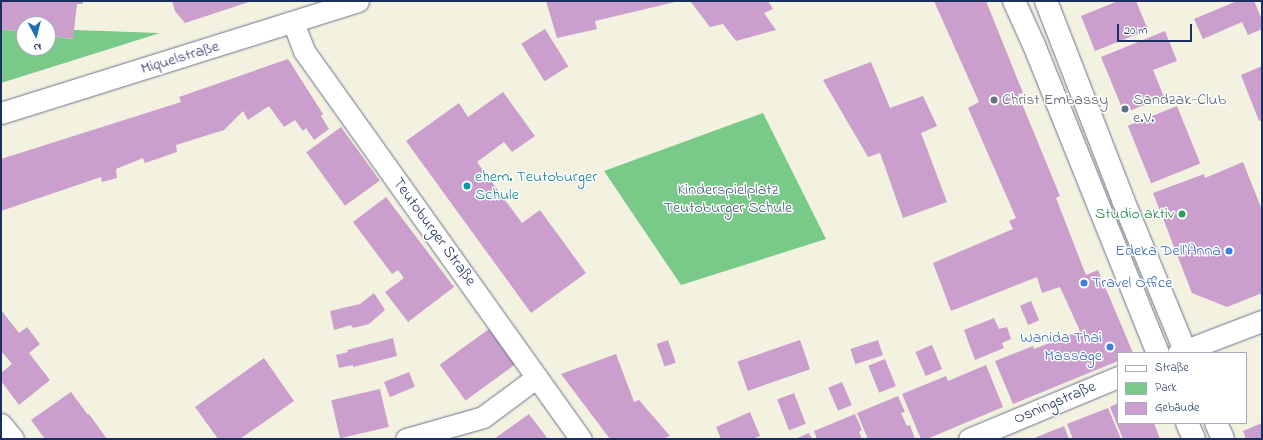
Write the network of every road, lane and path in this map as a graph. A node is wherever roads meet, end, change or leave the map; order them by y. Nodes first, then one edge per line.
1 (358, 1) edge
2 (1014, 1) edge
3 (1046, 1) edge
4 (293, 22) junction
5 (1, 113) edge
6 (1262, 321) edge
7 (1158, 352) edge
8 (1183, 352) edge
9 (537, 377) junction
10 (1117, 377) edge
11 (1, 424) edge
12 (1187, 424) edge
13 (1216, 424) edge
14 (13, 439) edge
15 (406, 439) edge
16 (581, 439) edge
17 (969, 439) edge
18 (1194, 439) edge
19 (1223, 439) edge

1 - 4 street, Miquelstraße
2 - 7 main road
3 - 8 main road
4 - 5 street, Miquelstraße
4 - 9 street, Teutoburger Straße
6 - 8 street
9 - 15 street
9 - 16 street, Teutoburger Straße
10 - 17 street, Osningstraße
11 - 14 street
12 - 18 main road
13 - 19 main road

